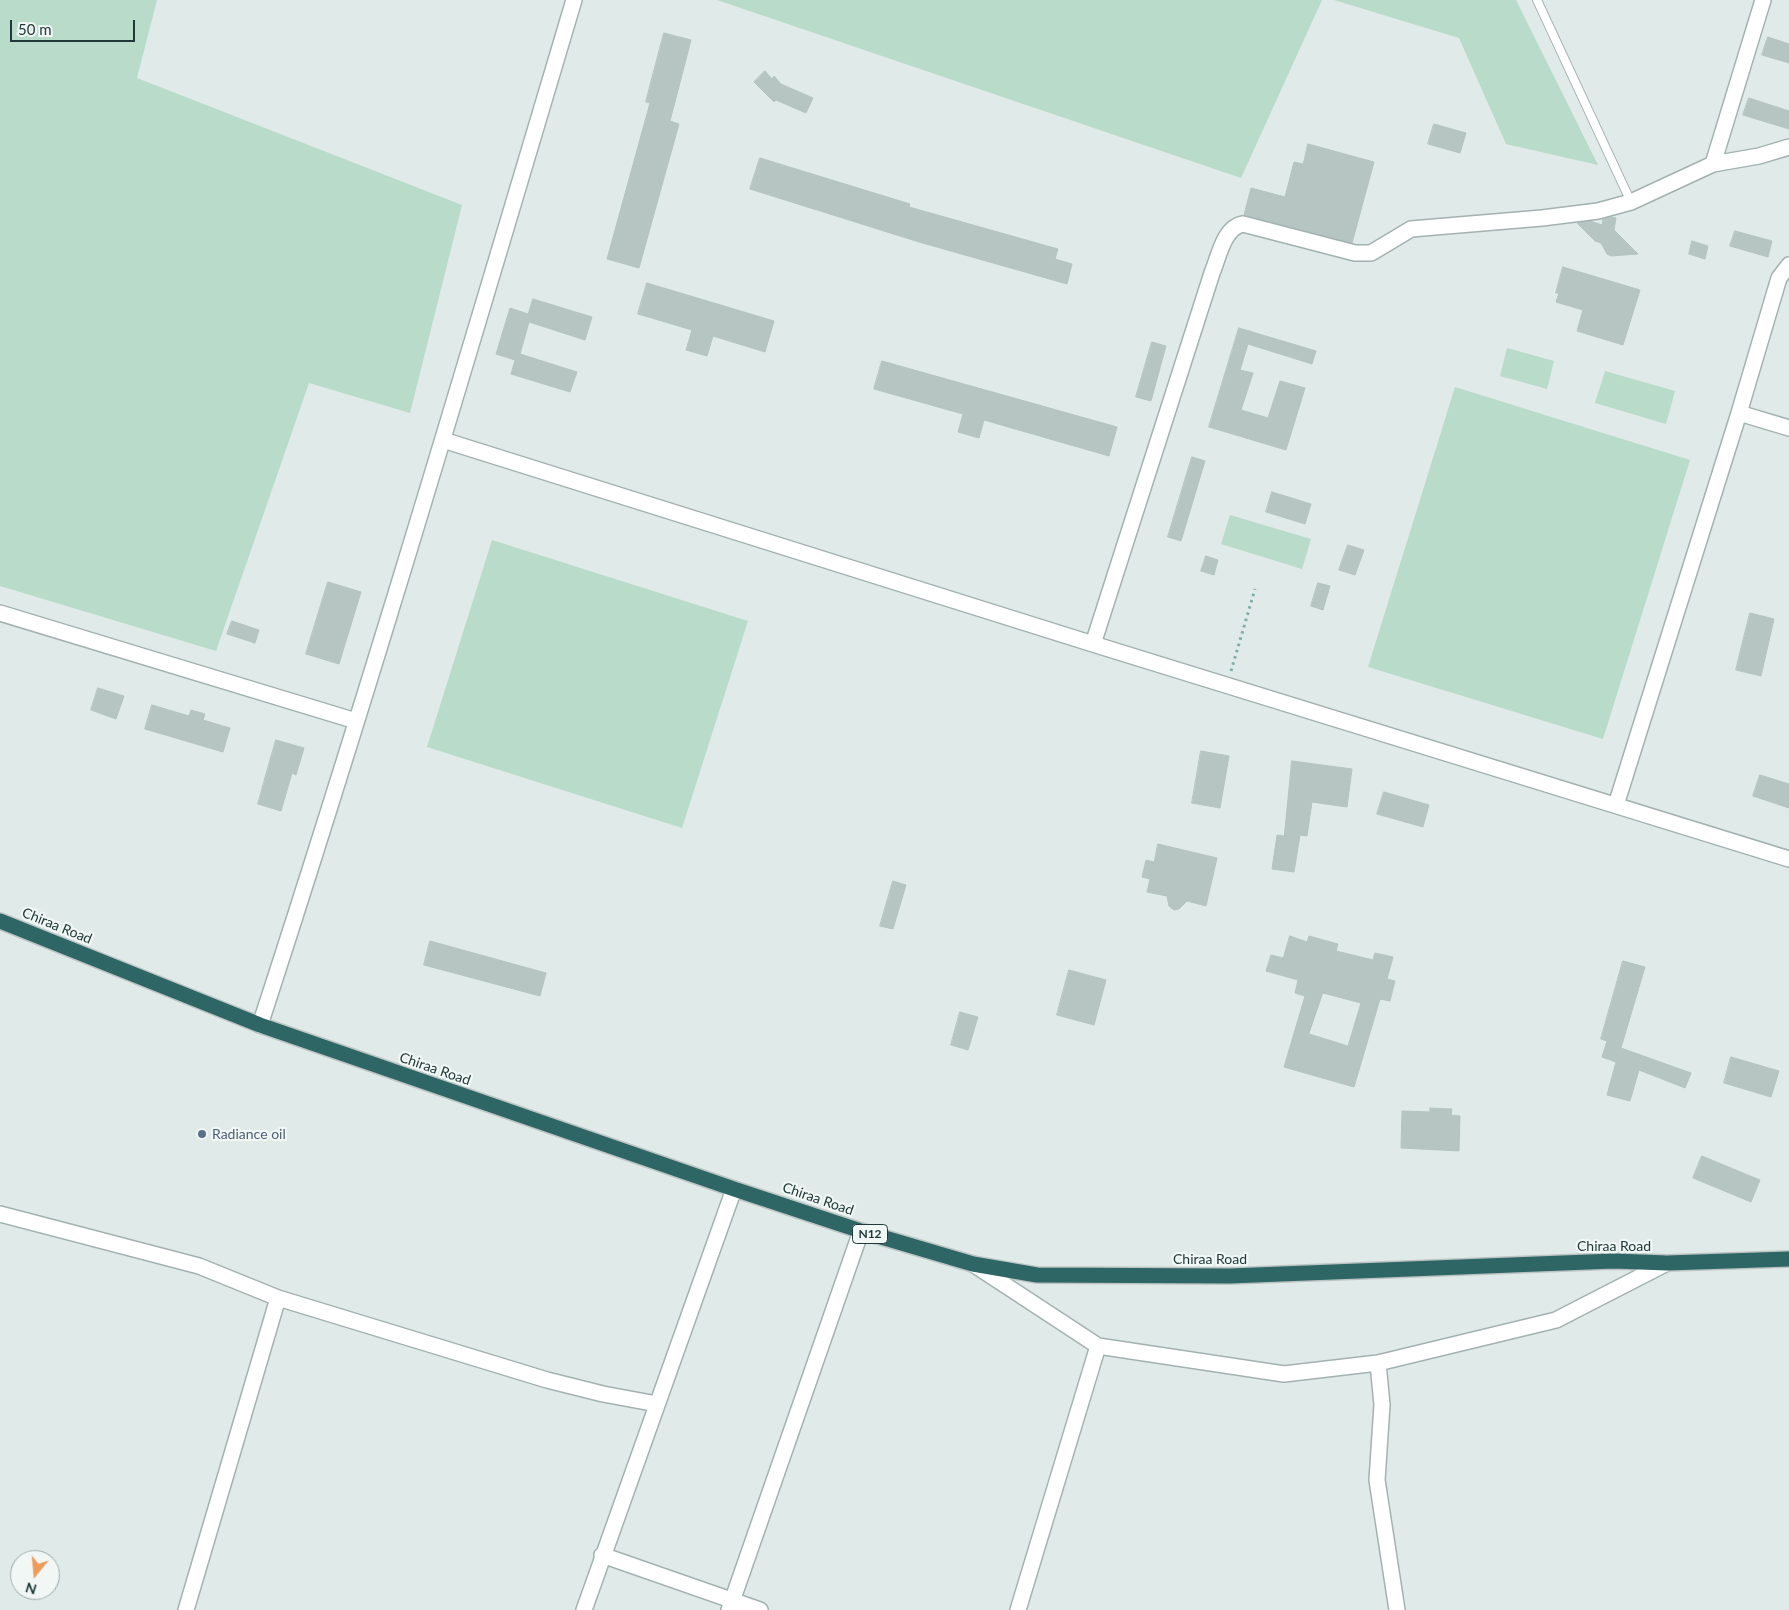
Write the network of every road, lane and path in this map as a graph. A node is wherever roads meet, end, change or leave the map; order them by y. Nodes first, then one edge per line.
1 (574, 0) edge
2 (1537, 0) edge
3 (1763, 0) edge
4 (1789, 147) edge
5 (1713, 164) junction
6 (1631, 202) junction
7 (1789, 264) edge
8 (1739, 413) junction
9 (1789, 428) edge
10 (443, 440) junction
11 (1255, 589) dead end
12 (0, 613) edge
13 (1093, 644) junction
14 (1227, 686) junction
15 (356, 721) junction
16 (1616, 805) junction
17 (1789, 858) edge
18 (0, 920) edge
19 (260, 1025) junction
20 (734, 1189) junction
21 (0, 1214) edge
22 (861, 1231) junction
23 (1789, 1259) edge
24 (1667, 1263) junction
25 (973, 1264) junction
26 (278, 1298) junction
27 (1098, 1346) junction
28 (1378, 1363) junction
29 (657, 1404) junction
30 (602, 1555) junction
31 (731, 1605) edge
32 (186, 1610) edge
33 (584, 1610) edge
34 (760, 1610) edge
35 (1018, 1610) edge
36 (1398, 1610) edge

1 - 10 street
2 - 6 lane
3 - 5 street
4 - 5 street
5 - 6 street
6 - 13 street
7 - 8 street
8 - 9 street
8 - 16 street
10 - 13 street
10 - 15 street
11 - 14 path
12 - 15 street
13 - 14 street
14 - 16 street
15 - 19 street
16 - 17 street
18 - 19 highway, Chiraa Road / N12
19 - 20 highway, Chiraa Road / N12
20 - 22 highway, Chiraa Road / N12
20 - 29 street
21 - 26 street
22 - 25 highway, Chiraa Road / N12
22 - 31 street
23 - 24 highway, Chiraa Road / N12
24 - 25 highway, Chiraa Road / N12
24 - 28 street
25 - 27 street
26 - 29 street
26 - 32 street
27 - 28 street
27 - 35 street
28 - 36 street
29 - 30 street
30 - 31 street
30 - 33 street
31 - 34 street

